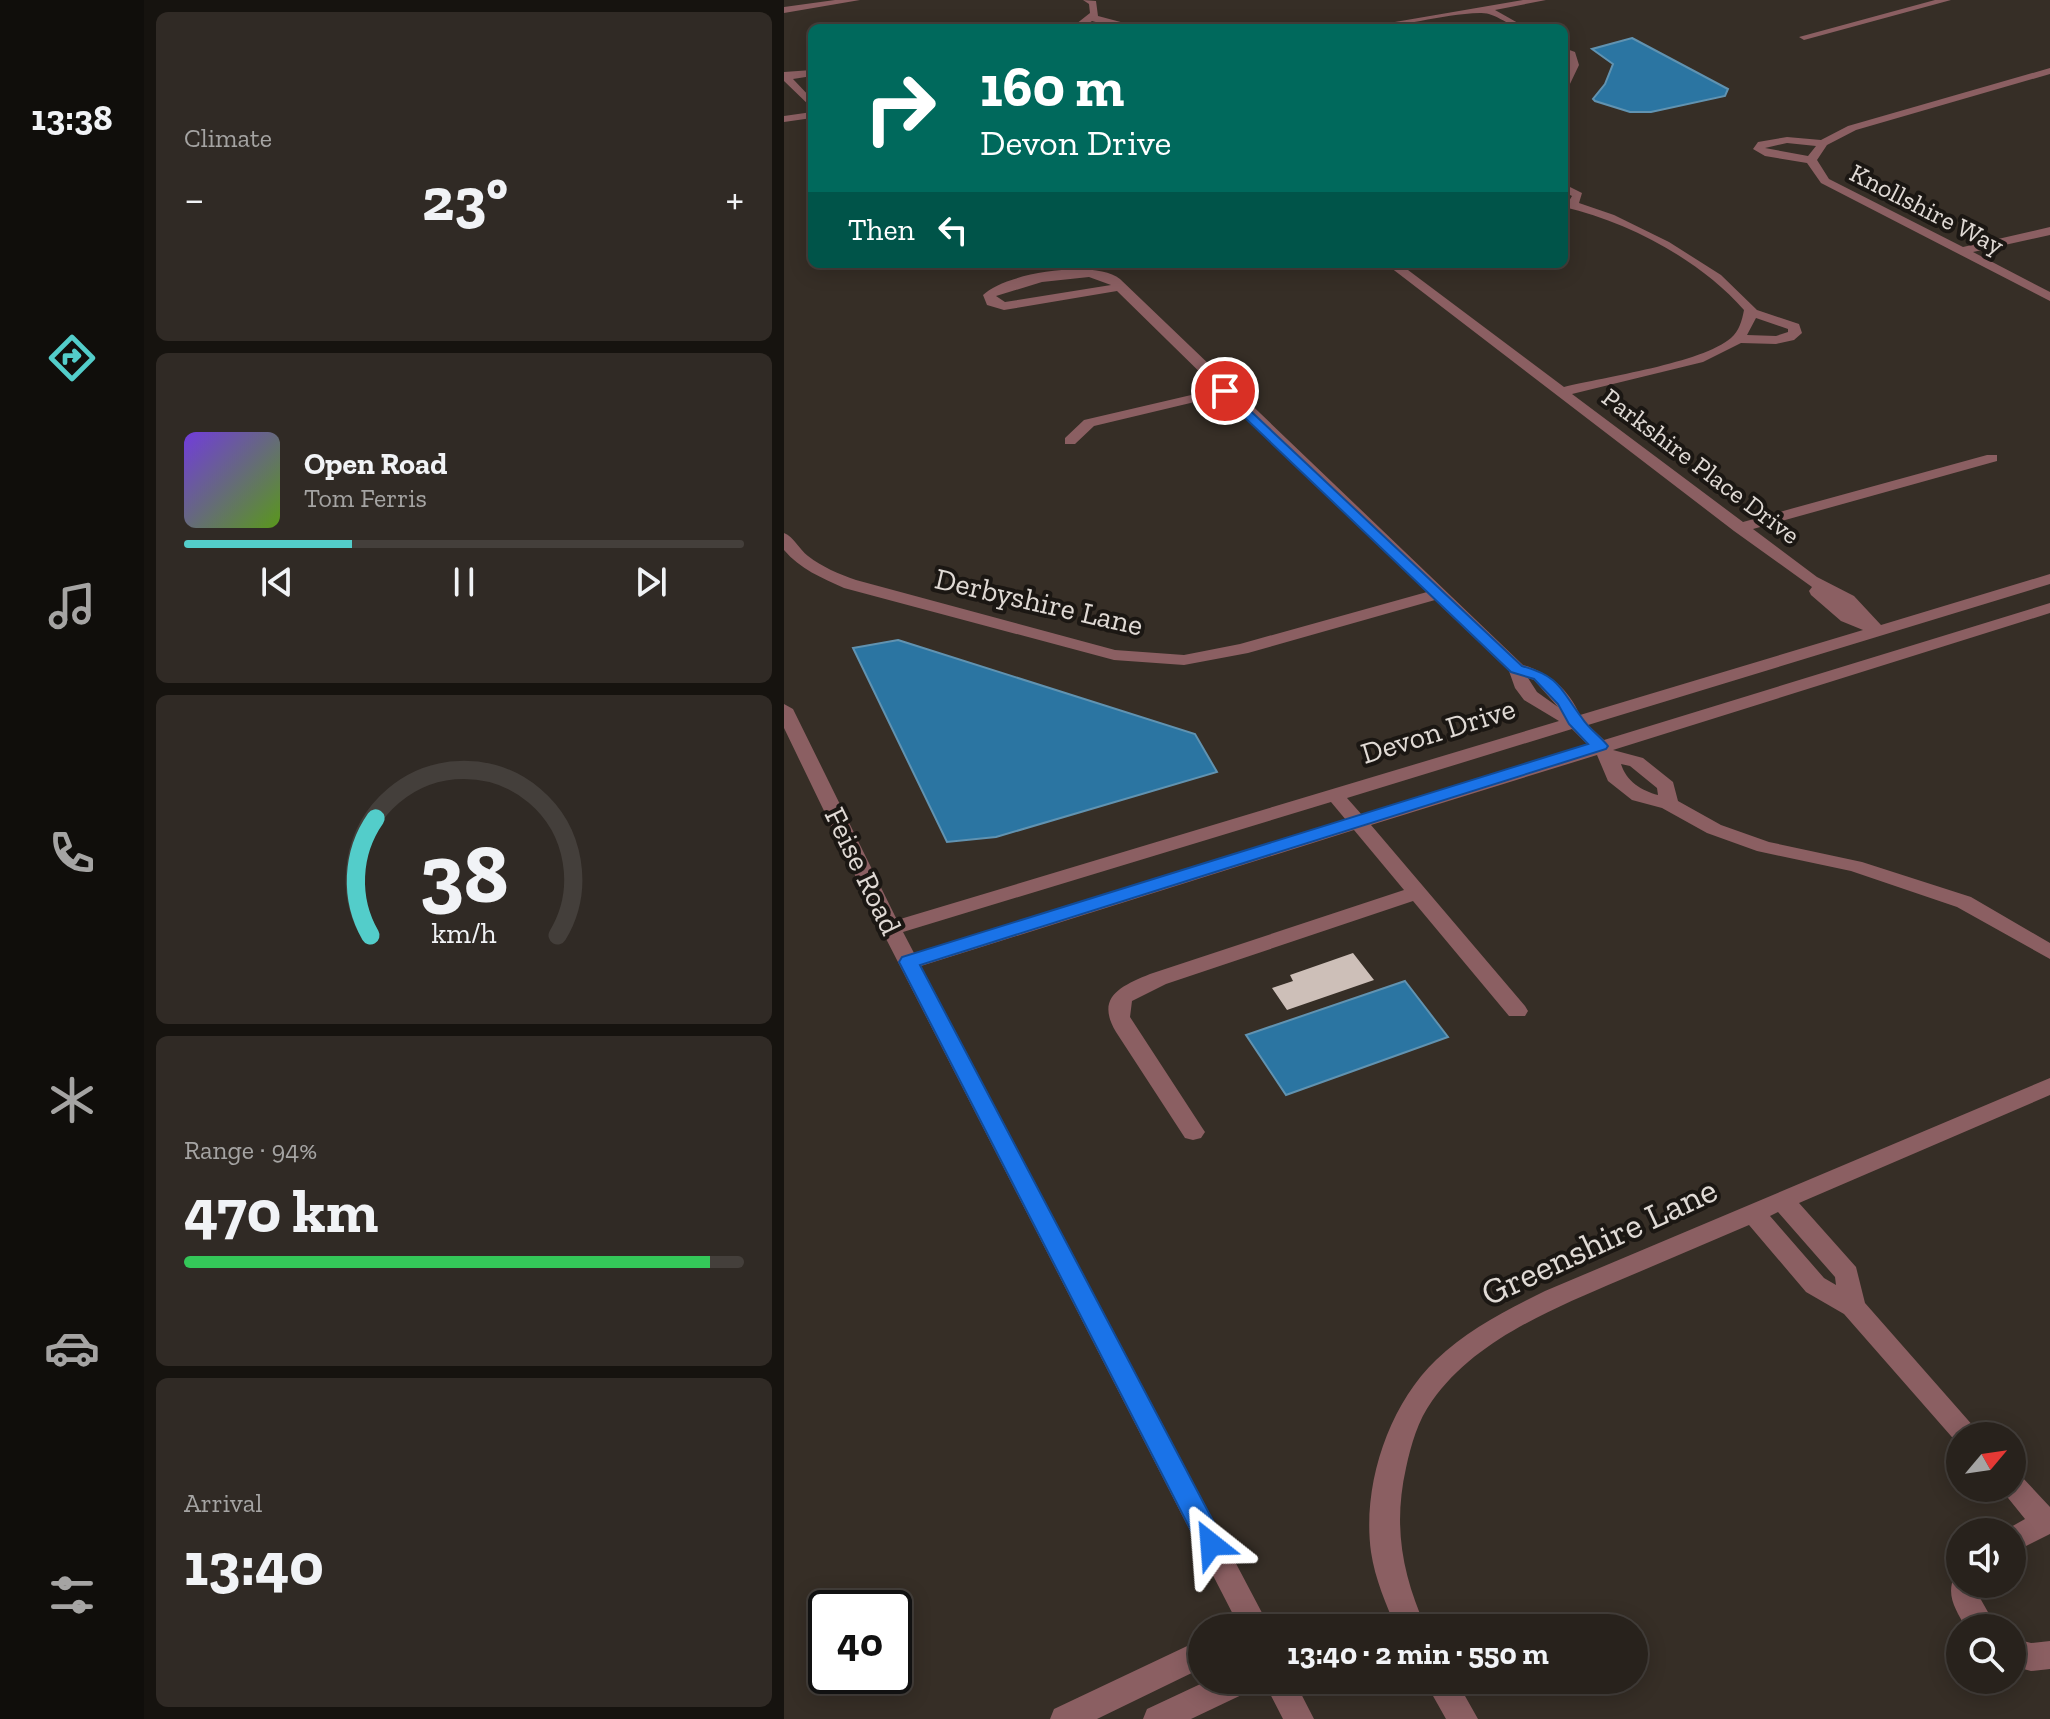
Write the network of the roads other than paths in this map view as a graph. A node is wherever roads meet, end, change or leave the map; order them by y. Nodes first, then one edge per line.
1 (855, 0) edge
2 (1088, 0) edge
3 (1541, 0) edge
4 (1946, 0) edge
5 (1485, 9) junction
6 (784, 10) edge
7 (1092, 18) junction
8 (1082, 24) edge
9 (1122, 24) edge
10 (1390, 24) edge
11 (1514, 24) edge
12 (1804, 37) dead end
13 (1568, 53) edge
14 (2050, 71) edge
15 (808, 73) edge
16 (785, 76) edge
17 (1568, 78) edge
18 (808, 101) edge
19 (808, 116) edge
20 (784, 119) edge
21 (1823, 143) junction
22 (1811, 160) junction
23 (1568, 189) edge
24 (1568, 203) edge
25 (2050, 231) edge
26 (1962, 251) junction
27 (1397, 268) edge
28 (1120, 287) junction
29 (2050, 297) edge
30 (1751, 312) junction
31 (1740, 339) junction
32 (1225, 391) junction
33 (1561, 392) junction
34 (1070, 441) dead end
35 (1992, 458) dead end
36 (1740, 528) junction
37 (784, 538) edge
38 (2050, 579) edge
39 (1437, 594) junction
40 (2050, 608) edge
41 (1876, 630) junction
42 (1906, 652) junction
43 (784, 709) edge
44 (1574, 721) junction
45 (1604, 751) junction
46 (1334, 794) junction
47 (1357, 822) junction
48 (1417, 893) junction
49 (891, 929) junction
50 (2050, 952) edge
51 (909, 962) junction
52 (1517, 1011) dead end
53 (2050, 1086) edge
54 (1193, 1132) dead end
55 (1782, 1200) junction
56 (1753, 1213) junction
57 (1853, 1307) junction
58 (1956, 1422) edge
59 (2026, 1499) edge
60 (2048, 1521) edge
61 (2026, 1533) edge
62 (1247, 1614) edge
63 (1405, 1614) edge
64 (2050, 1655) edge
65 (2026, 1656) edge
66 (1188, 1660) edge
67 (1211, 1694) edge
68 (1286, 1694) edge
69 (1448, 1694) edge
70 (1065, 1719) edge
71 (1158, 1719) edge
72 (1299, 1719) edge
73 (1463, 1719) edge

1 - 6 street
2 - 7 street
3 - 5 street
4 - 12 street
5 - 10 street
5 - 11 street
7 - 8 street
7 - 9 street
13 - 17 street
14 - 21 street, Knollshire Way
15 - 16 street
16 - 18 street
19 - 20 street
21 - 22 street, Knollshire Way
21 - 22 street
22 - 26 street, Knollshire Way
23 - 24 street
24 - 30 street
25 - 26 street
26 - 29 street, Knollshire Way
27 - 33 street, Parkshire Place Drive
28 - 28 street
28 - 32 street
30 - 31 street
30 - 31 street, Parkshire Place Drive
31 - 33 street, Parkshire Place Drive
32 - 34 street
32 - 39 street
33 - 36 street, Parkshire Place Drive
35 - 36 street
36 - 41 street, Parkshire Place Drive
37 - 39 street, Derbyshire Lane
38 - 41 street, Devon Drive
39 - 44 street
40 - 42 street, Devon Drive
41 - 42 street, Parkshire Place Drive
41 - 44 street, Devon Drive
42 - 45 street, Devon Drive
43 - 49 street, Feise Road
44 - 45 street
44 - 46 street, Devon Drive
45 - 47 street, Devon Drive
45 - 50 street
46 - 47 street
46 - 49 street, Devon Drive
47 - 48 street
47 - 51 street, Devon Drive
48 - 52 street
48 - 54 street
49 - 51 street, Feise Road
51 - 62 street, Feise Road
53 - 55 street, Greenshire Lane
55 - 56 street, Greenshire Lane
55 - 57 street
56 - 57 street
56 - 63 street, Greenshire Lane
57 - 58 street
59 - 60 street
60 - 61 street
64 - 65 street
66 - 70 street
67 - 71 street
68 - 72 street
69 - 73 street

